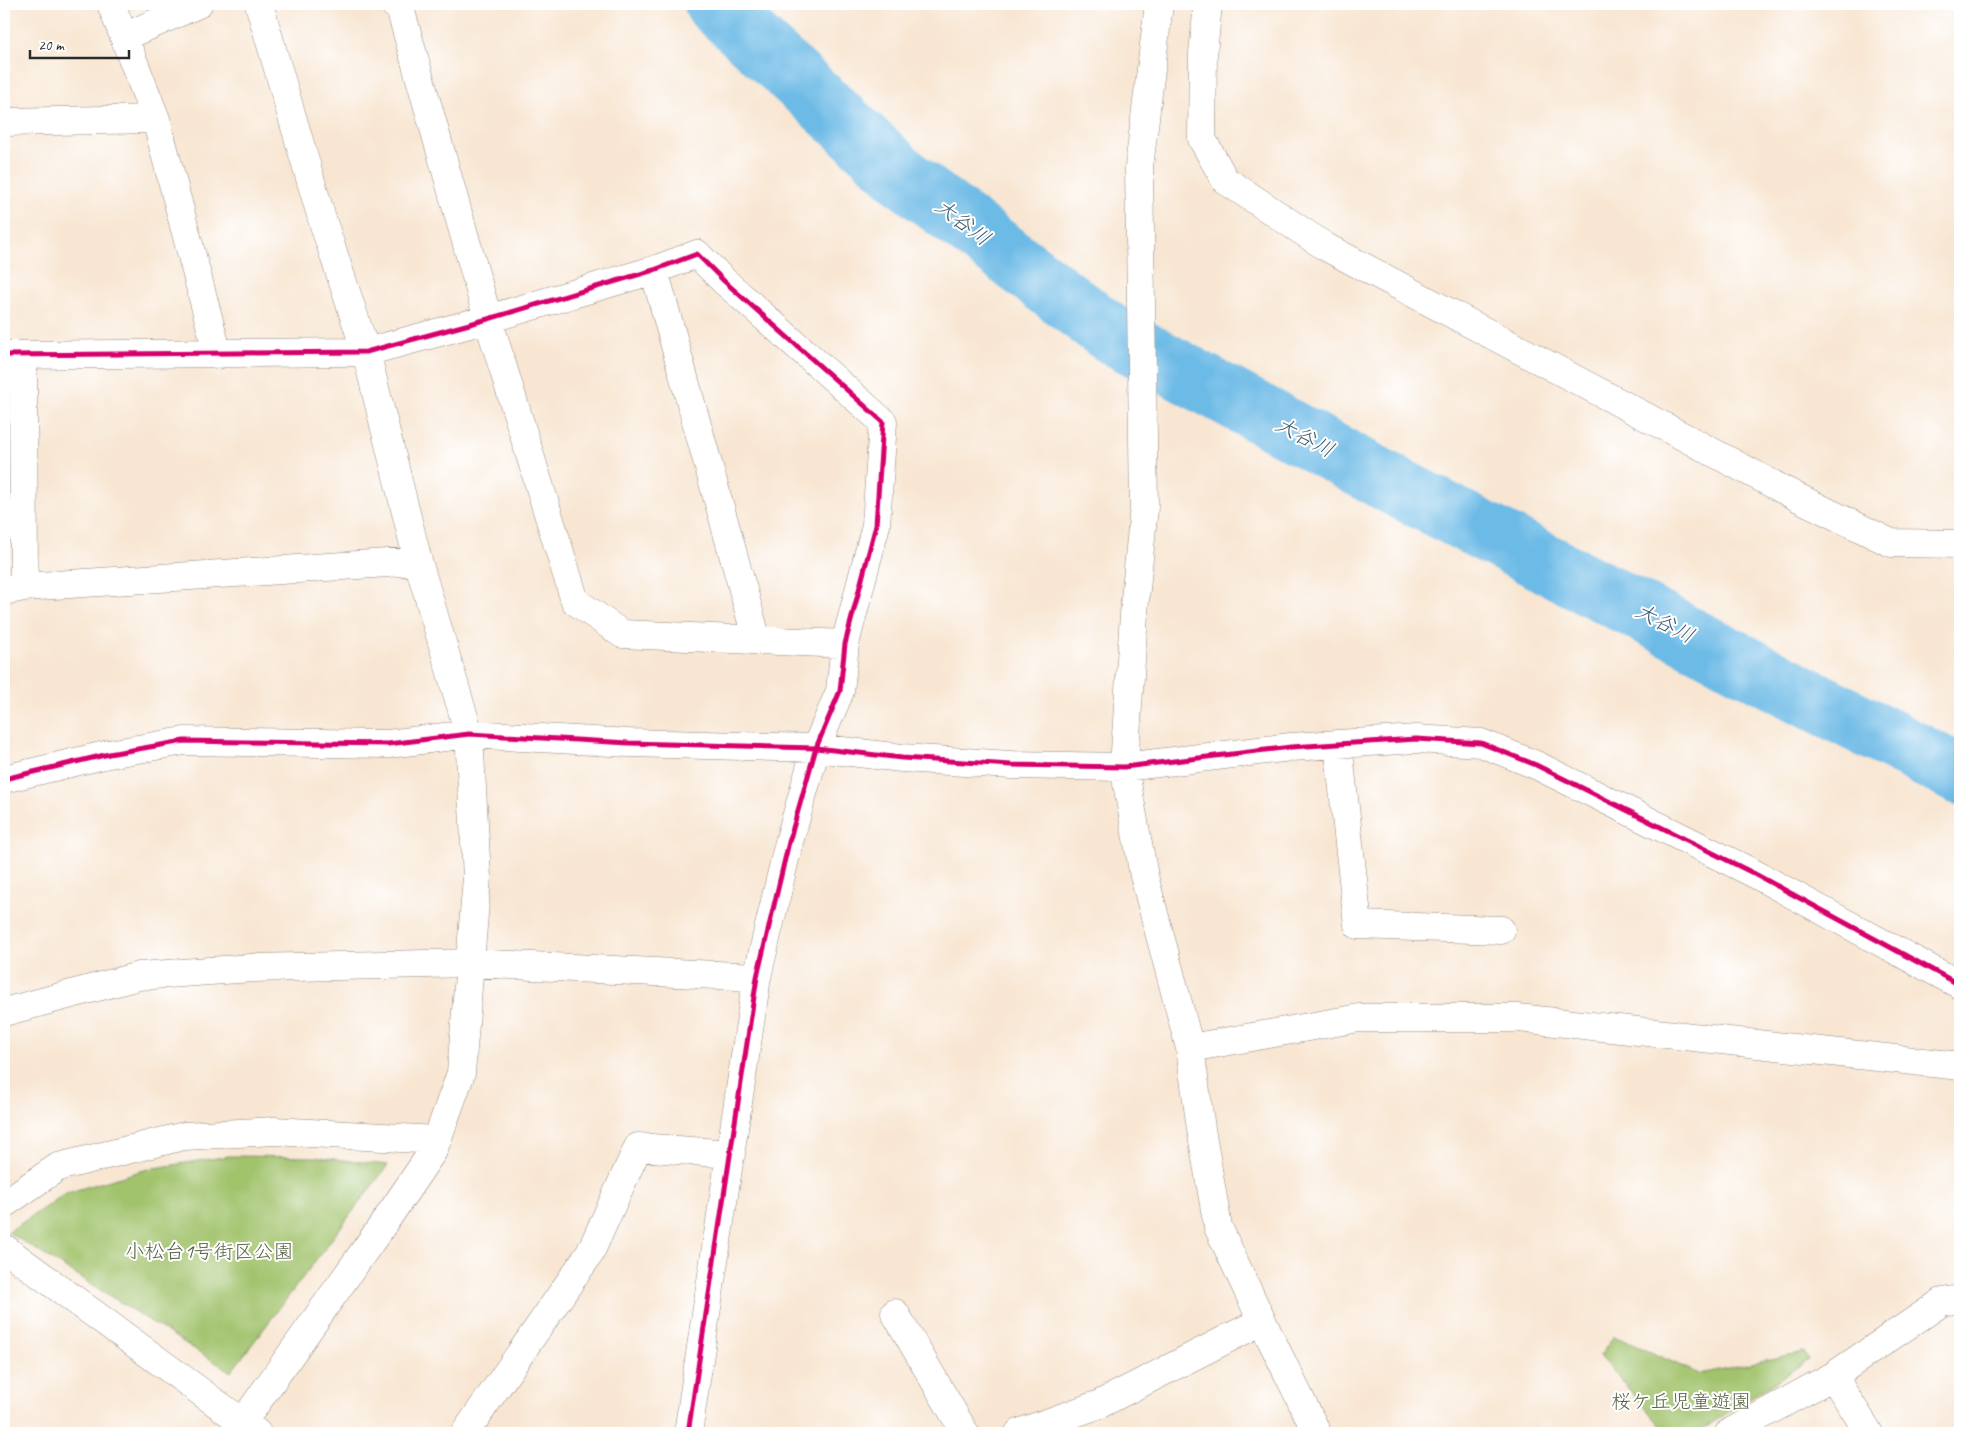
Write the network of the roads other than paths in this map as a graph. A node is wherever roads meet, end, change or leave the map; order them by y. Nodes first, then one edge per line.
1 (111, 4) edge
2 (198, 4) edge
3 (259, 4) edge
4 (394, 4) edge
5 (1159, 4) edge
6 (1208, 4) edge
7 (124, 38) junction
8 (156, 119) junction
9 (4, 122) edge
10 (654, 270) junction
11 (488, 319) junction
12 (366, 352) junction
13 (14, 355) edge
14 (218, 355) junction
15 (1960, 544) edge
16 (418, 560) junction
17 (14, 589) edge
18 (757, 640) junction
19 (845, 644) junction
20 (469, 734) junction
21 (1338, 744) junction
22 (816, 748) junction
23 (1124, 767) junction
24 (4, 779) edge
25 (1501, 930) dead end
26 (470, 962) junction
27 (757, 977) junction
28 (1960, 985) edge
29 (4, 1012) edge
30 (1190, 1048) junction
31 (1960, 1066) edge
32 (437, 1140) junction
33 (731, 1154) junction
34 (4, 1204) edge
35 (4, 1248) edge
36 (1960, 1299) edge
37 (895, 1313) dead end
38 (1262, 1321) junction
39 (1833, 1376) junction
40 (245, 1430) edge
41 (465, 1433) edge
42 (688, 1433) edge
43 (965, 1433) edge
44 (1019, 1433) edge
45 (1317, 1433) edge
46 (1729, 1433) edge
47 (1869, 1433) edge

1 - 7 street
2 - 7 street
3 - 12 street
4 - 11 street
5 - 23 street
6 - 15 street
7 - 8 street
8 - 9 street
8 - 14 street
10 - 11 street
10 - 18 street
10 - 19 street
11 - 12 street
11 - 18 street
12 - 14 street
12 - 16 street
13 - 14 street
13 - 17 street
16 - 17 street
16 - 20 street
18 - 19 street
19 - 22 street
20 - 22 street
20 - 24 street
20 - 26 street
21 - 23 street
21 - 25 street
21 - 28 street
22 - 23 street
22 - 27 street
23 - 30 street
26 - 27 street
26 - 29 street
26 - 32 street
27 - 33 street
30 - 31 street
30 - 38 street
32 - 34 street
32 - 40 street
33 - 41 street
33 - 42 street
35 - 40 street
36 - 39 street
37 - 43 street
38 - 44 street
38 - 45 street
39 - 46 street
39 - 47 street

